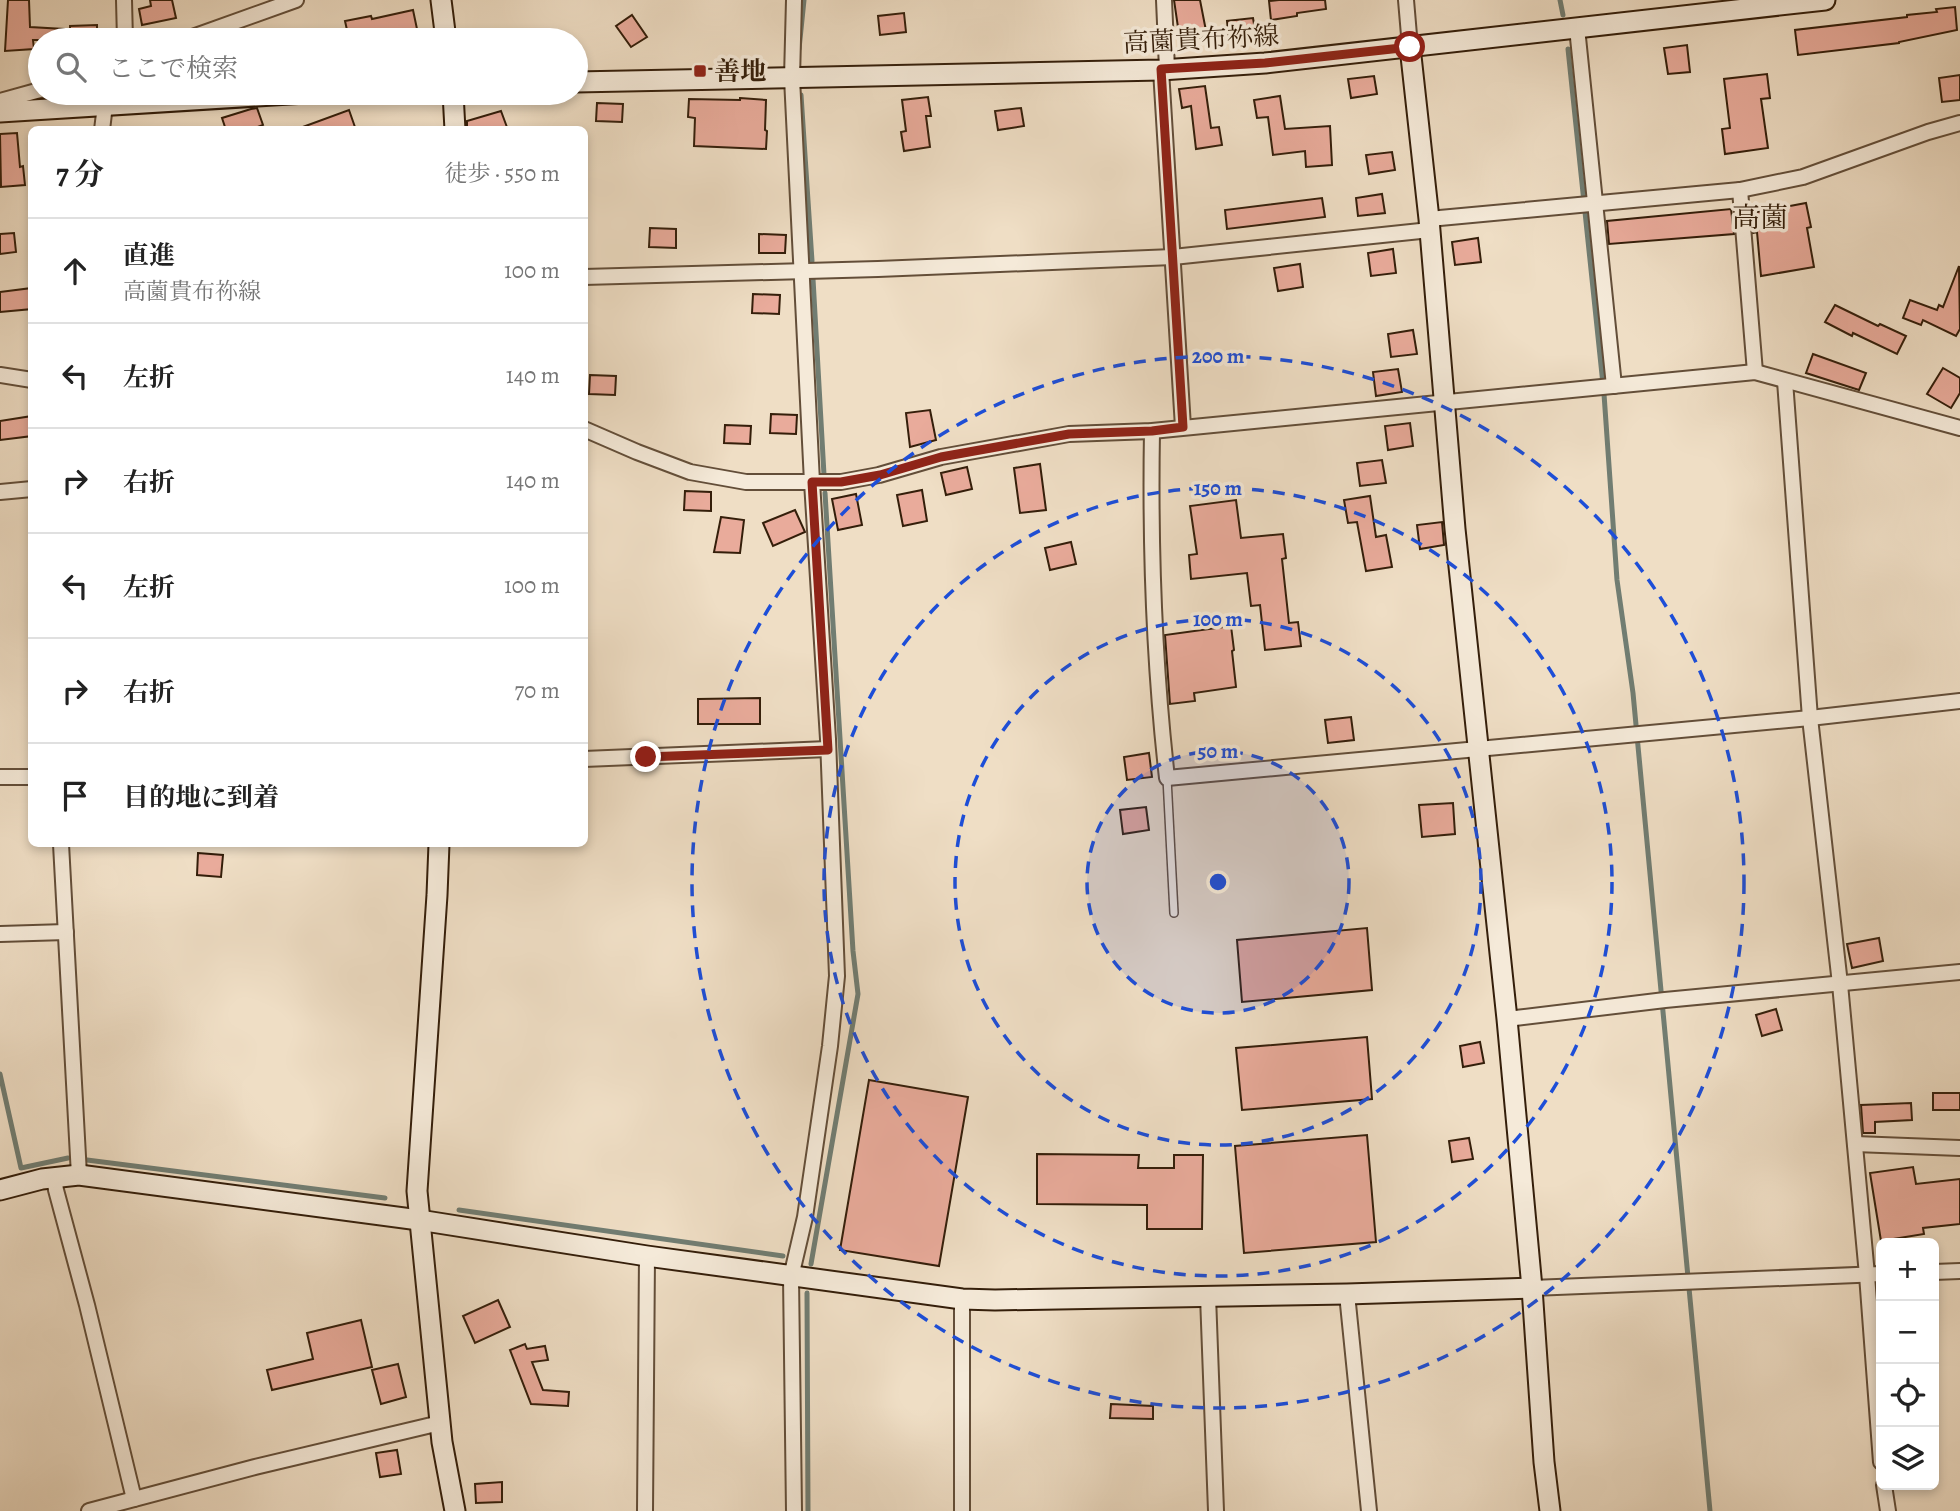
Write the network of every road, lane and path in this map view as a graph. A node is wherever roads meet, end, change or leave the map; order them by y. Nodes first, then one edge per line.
1 (124, 0) edge
2 (296, 0) edge
3 (441, 0) edge
4 (794, 0) edge
5 (1164, 0) edge
6 (1406, 0) edge
7 (1825, 0) edge
8 (125, 28) edge
9 (218, 28) edge
10 (444, 28) edge
11 (1577, 28) junction
12 (1410, 47) junction
13 (1164, 69) junction
14 (792, 78) junction
15 (588, 82) edge
16 (28, 93) edge
17 (0, 101) edge
18 (105, 105) joint
19 (454, 105) edge
20 (0, 112) edge
21 (1960, 124) edge
22 (102, 126) edge
23 (455, 126) edge
24 (1740, 190) junction
25 (1590, 203) junction
26 (1429, 224) junction
27 (1172, 257) junction
28 (801, 270) junction
29 (588, 277) edge
30 (1755, 372) junction
31 (0, 375) edge
32 (28, 379) edge
33 (1785, 382) junction
34 (1608, 387) junction
35 (1446, 403) junction
36 (1183, 427) junction
37 (1960, 428) edge
38 (588, 431) edge
39 (1152, 431) junction
40 (812, 482) junction
41 (28, 489) edge
42 (0, 492) edge
43 (1960, 701) edge
44 (1810, 718) junction
45 (1479, 749) junction
46 (828, 750) junction
47 (588, 759) edge
48 (28, 777) edge
49 (0, 778) edge
50 (1167, 778) junction
51 (61, 847) edge
52 (439, 847) edge
53 (1174, 913) dead end
54 (66, 932) junction
55 (0, 934) edge
56 (1960, 972) edge
57 (1840, 984) junction
58 (1507, 1019) junction
59 (1855, 1144) junction
60 (1960, 1148) edge
61 (79, 1175) junction
62 (54, 1177) junction
63 (0, 1190) edge
64 (419, 1220) junction
65 (647, 1256) junction
66 (1960, 1271) edge
67 (1939, 1272) edge
68 (1874, 1275) edge
69 (791, 1277) junction
70 (1532, 1288) junction
71 (1347, 1294) junction
72 (1208, 1296) junction
73 (962, 1299) junction
74 (440, 1423) junction
75 (1880, 1427) edge
76 (1885, 1490) edge
77 (134, 1499) junction
78 (109, 1508) edge
79 (89, 1511) edge
80 (455, 1511) edge
81 (645, 1511) edge
82 (794, 1511) edge
83 (962, 1511) edge
84 (1216, 1511) edge
85 (1369, 1511) edge
86 (1550, 1511) edge
87 (1888, 1511) edge

1 - 8 street
2 - 9 street
3 - 10 street
4 - 14 street
5 - 13 street
6 - 12 street
7 - 11 street, 高薗貴布祢線
11 - 12 street, 高薗貴布祢線
11 - 25 street
12 - 13 street, 高薗貴布祢線
12 - 26 street
13 - 14 street, 高薗貴布祢線
13 - 27 street
14 - 15 street, 高薗貴布祢線
14 - 28 street
16 - 17 street
18 - 20 street
18 - 22 street
19 - 23 street
21 - 24 street
24 - 25 street
24 - 30 street
25 - 26 street
25 - 34 street
26 - 27 street
26 - 35 street
27 - 28 street
27 - 36 street
28 - 29 street
28 - 40 street
30 - 33 street
30 - 34 street
31 - 32 street
33 - 37 street
33 - 44 street
34 - 35 street
35 - 36 street
35 - 45 street
36 - 39 street
38 - 40 street
39 - 40 street
39 - 50 street
40 - 46 street
41 - 42 street
43 - 44 street
44 - 45 street
44 - 57 street
45 - 50 street
45 - 58 street
46 - 47 street
46 - 69 street
48 - 49 street
50 - 53 lane
51 - 54 street
52 - 64 street
54 - 55 street
54 - 61 street
56 - 57 street
57 - 58 street
57 - 59 street
58 - 70 street
59 - 60 street
59 - 68 street
61 - 62 street
61 - 64 street
62 - 63 street
62 - 77 street
64 - 65 street
64 - 74 street
65 - 69 street
65 - 81 street
66 - 67 street
68 - 70 street
68 - 75 street
69 - 73 street
69 - 82 street
70 - 71 street
70 - 86 street
71 - 72 street
71 - 85 street
72 - 73 street
72 - 84 street
73 - 83 street
74 - 77 street
74 - 80 street
76 - 87 street
77 - 78 street
78 - 79 street

